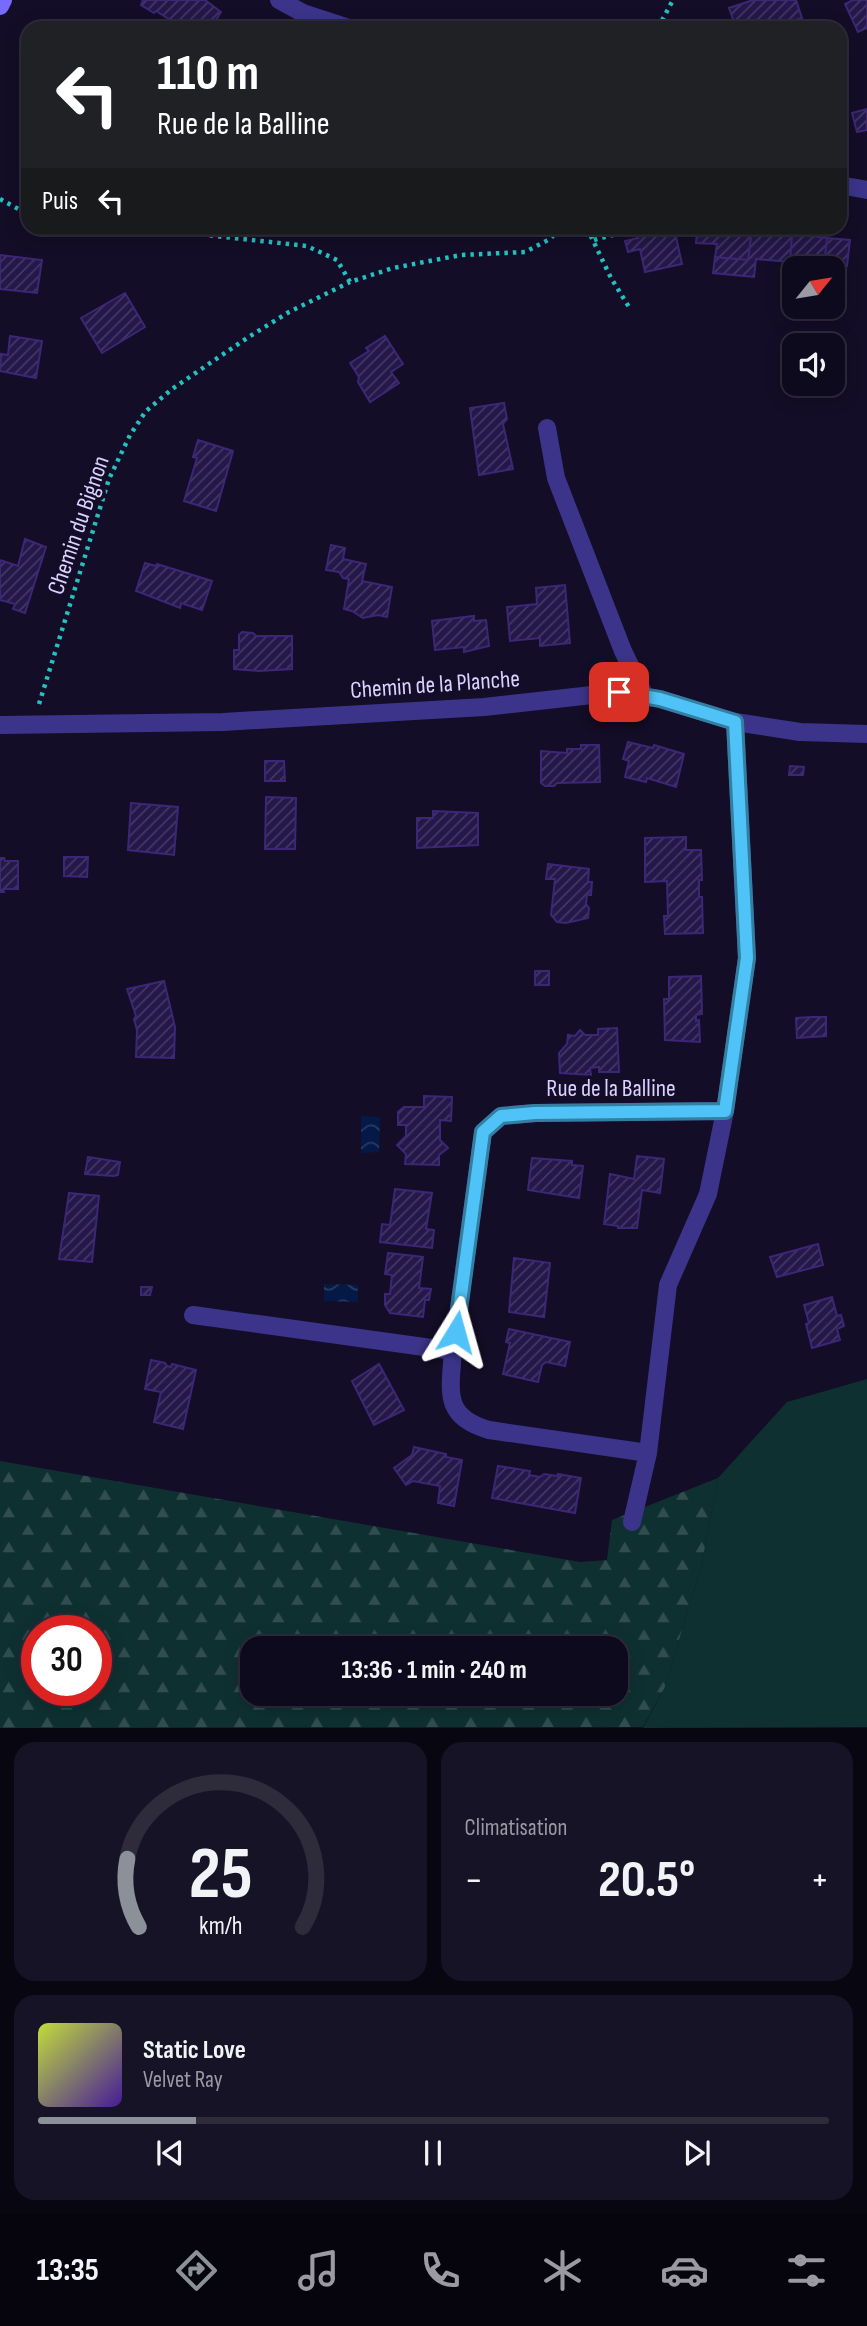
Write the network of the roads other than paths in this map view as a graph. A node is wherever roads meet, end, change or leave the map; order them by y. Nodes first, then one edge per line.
1 (3, 0) edge
2 (279, 0) edge
3 (0, 6) edge
4 (328, 21) edge
5 (847, 186) edge
6 (867, 190) edge
7 (547, 428) dead end
8 (645, 696) junction
9 (735, 722) junction
10 (0, 725) edge
11 (867, 734) edge
12 (725, 1111) junction
13 (193, 1315) dead end
14 (453, 1352) junction
15 (648, 1453) junction
16 (632, 1522) dead end

1 - 3 street
2 - 4 street
5 - 6 street
7 - 8 street
8 - 9 street, Chemin de la Planche
8 - 10 street, Chemin de la Planche
9 - 11 street, Chemin de la Planche
9 - 12 street
12 - 14 street, Rue de la Balline
12 - 15 street
13 - 14 street
14 - 15 street, Rue de la Balline
15 - 16 street

